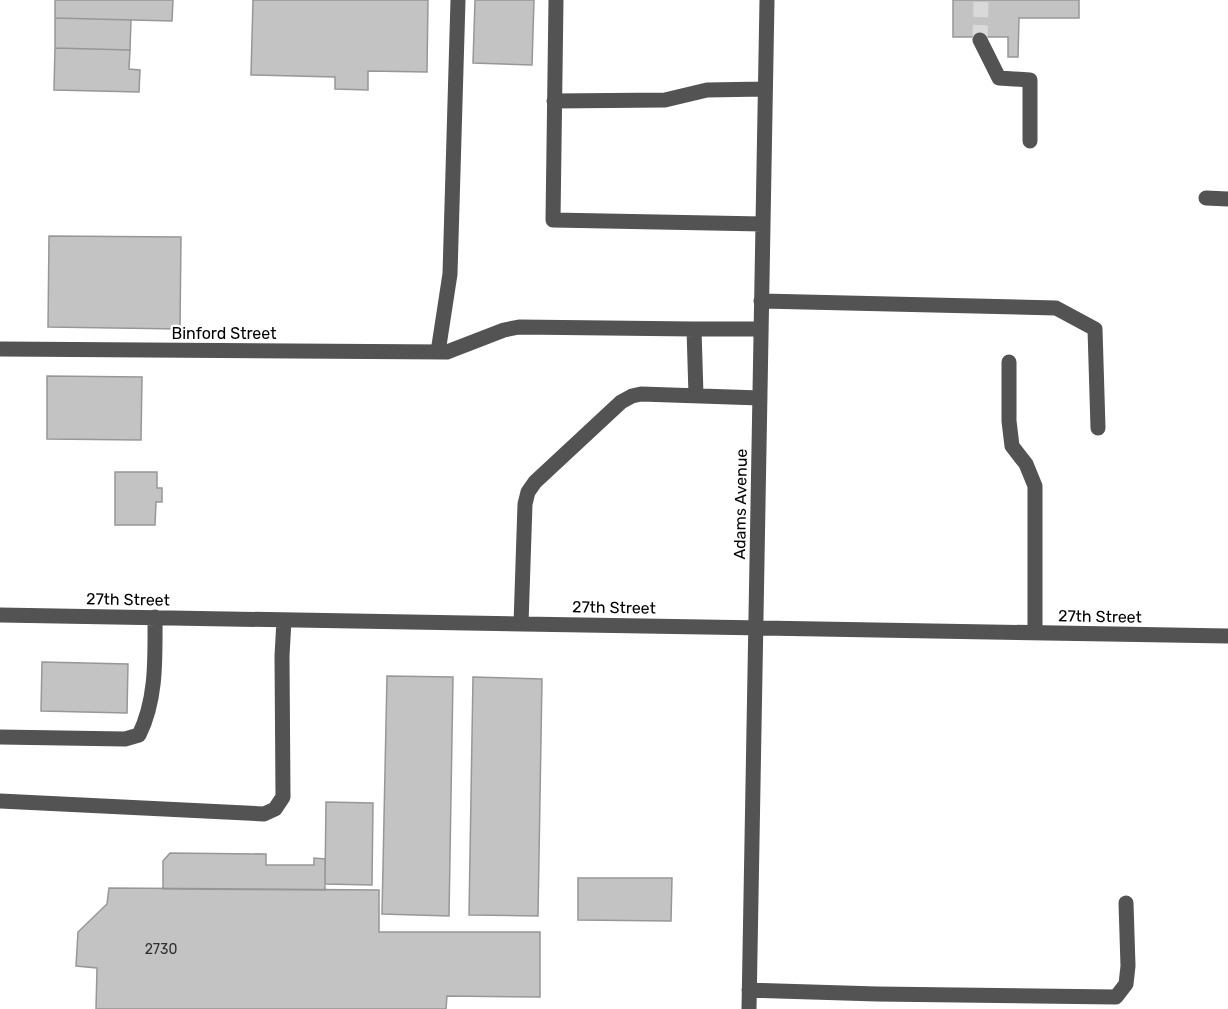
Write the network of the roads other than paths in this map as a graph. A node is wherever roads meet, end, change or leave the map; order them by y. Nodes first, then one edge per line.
1 (458, 0) edge
2 (556, 0) edge
3 (766, 0) edge
4 (980, 40) tunnel mouth
5 (765, 89) junction
6 (554, 100) junction
7 (1030, 141) dead end
8 (1206, 198) dead end
9 (1228, 199) edge
10 (763, 224) junction
11 (761, 301) junction
12 (761, 328) junction
13 (694, 329) junction
14 (0, 349) edge
15 (443, 352) junction
16 (1009, 362) dead end
17 (696, 395) junction
18 (760, 398) junction
19 (1098, 428) dead end
20 (0, 615) edge
21 (155, 617) junction
22 (284, 620) junction
23 (521, 624) junction
24 (755, 628) junction
25 (1035, 633) junction
26 (1228, 636) edge
27 (0, 737) edge
28 (0, 801) edge
29 (1126, 903) dead end
30 (749, 990) junction
31 (749, 1009) edge

1 - 15 street
2 - 6 street
3 - 5 street, Adams Avenue
4 - 7 street
5 - 6 street
5 - 10 street, Adams Avenue
6 - 10 street
8 - 9 street
10 - 11 street, Adams Avenue
11 - 12 street, Adams Avenue
11 - 19 street
12 - 13 street
12 - 18 street, Adams Avenue
13 - 15 street
13 - 17 street
14 - 15 street, Binford Street
16 - 25 street
17 - 18 street
17 - 23 street
18 - 24 street, Adams Avenue
20 - 21 street, 27th Street
21 - 22 street, 27th Street
21 - 27 street
22 - 23 street, 27th Street
22 - 28 street
23 - 24 street, 27th Street
24 - 25 street, 27th Street
24 - 30 street, Adams Avenue
25 - 26 street, 27th Street
29 - 30 street
30 - 31 street, Adams Avenue

